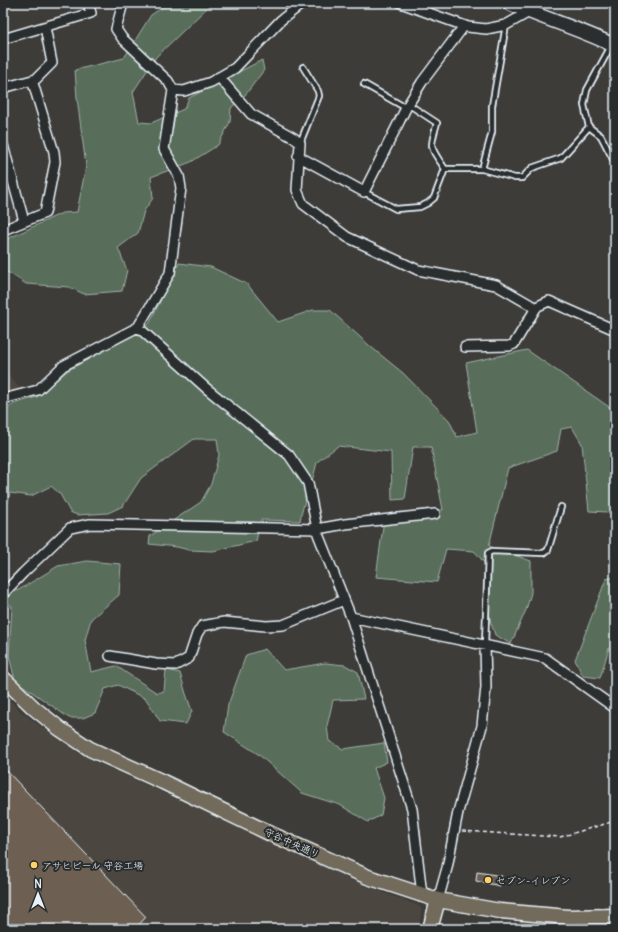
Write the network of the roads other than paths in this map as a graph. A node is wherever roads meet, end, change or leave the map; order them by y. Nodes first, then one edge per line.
1 (88, 3) edge
2 (124, 3) edge
3 (303, 3) edge
4 (401, 3) edge
5 (509, 3) edge
6 (528, 12) junction
7 (506, 25) junction
8 (464, 26) junction
9 (45, 27) junction
10 (3, 39) edge
11 (614, 45) edge
12 (303, 67) dead end
13 (219, 77) junction
14 (32, 80) junction
15 (364, 84) dead end
16 (3, 88) edge
17 (173, 90) junction
18 (407, 106) junction
19 (589, 127) junction
20 (300, 143) junction
21 (3, 146) edge
22 (298, 156) junction
23 (615, 163) edge
24 (445, 169) junction
25 (482, 169) junction
26 (13, 179) junction
27 (3, 182) edge
28 (364, 192) junction
29 (24, 222) junction
30 (3, 230) edge
31 (536, 308) junction
32 (138, 327) junction
33 (615, 330) edge
34 (465, 347) dead end
35 (3, 398) edge
36 (561, 507) dead end
37 (435, 514) dead end
38 (317, 529) junction
39 (3, 594) edge
40 (344, 600) junction
41 (351, 617) junction
42 (485, 645) junction
43 (110, 656) dead end
44 (3, 678) edge
45 (615, 708) edge
46 (422, 895) junction
47 (438, 900) junction
48 (615, 916) edge
49 (430, 929) edge

1 - 9 street
2 - 17 street
3 - 13 street
4 - 8 street
5 - 6 street
6 - 7 street
6 - 11 street
7 - 8 street
7 - 25 lane
8 - 18 street
9 - 10 street
9 - 14 street
11 - 19 lane
12 - 20 lane
13 - 17 street
13 - 20 street
14 - 16 street
14 - 29 street
15 - 18 lane
17 - 32 street
18 - 24 lane
18 - 28 street
19 - 23 lane
19 - 25 lane
20 - 22 street
21 - 26 street
22 - 28 street
22 - 31 street
24 - 25 lane
24 - 28 lane
26 - 27 street
26 - 29 street
29 - 30 street
31 - 33 street
31 - 34 street
32 - 35 street
32 - 38 street
36 - 42 lane
37 - 38 street
38 - 39 street
38 - 40 street
40 - 41 street
40 - 43 street
41 - 42 street
41 - 46 street
42 - 45 street
42 - 47 street
44 - 46 main road, 守谷中央通り
46 - 47 main road, 守谷中央通り
47 - 48 main road, 守谷中央通り
47 - 49 main road

